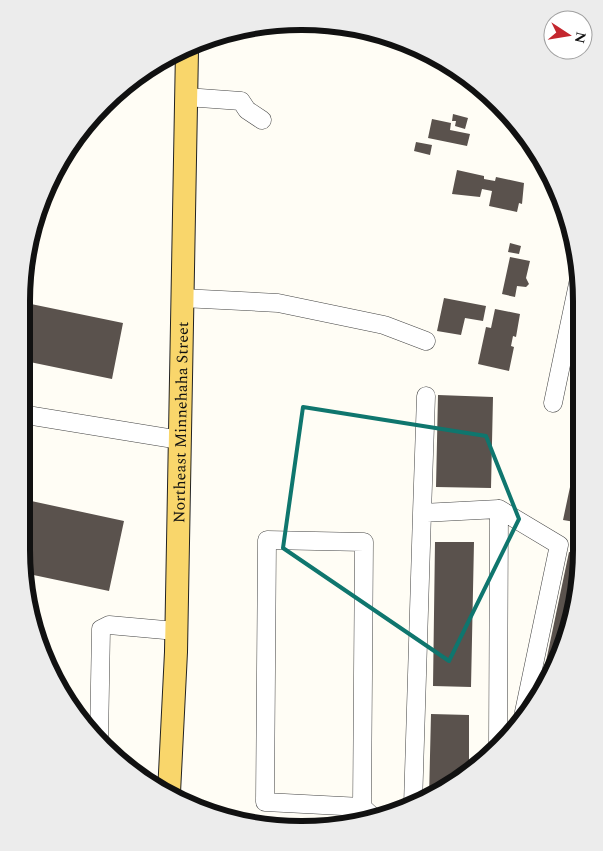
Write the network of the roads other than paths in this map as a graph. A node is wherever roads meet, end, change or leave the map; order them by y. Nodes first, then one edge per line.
1 (187, 56) edge
2 (186, 97) junction
3 (262, 120) dead end
4 (182, 298) junction
5 (573, 308) edge
6 (426, 341) dead end
7 (426, 396) dead end
8 (553, 403) dead end
9 (33, 416) dead end
10 (180, 440) junction
11 (499, 509) junction
12 (422, 513) junction
13 (176, 631) junction
14 (526, 701) edge
15 (99, 731) edge
16 (498, 736) edge
17 (169, 787) edge
18 (412, 797) edge
19 (367, 812) edge

1 - 2 main road, Northeast Minnehaha Street
2 - 3 street
2 - 4 main road, Northeast Minnehaha Street
4 - 6 street
4 - 10 main road, Northeast Minnehaha Street
5 - 8 street
7 - 12 street
9 - 10 street
10 - 13 main road, Northeast Minnehaha Street
11 - 12 street
11 - 14 street
11 - 16 street
12 - 18 street
13 - 15 street
13 - 17 main road, Northeast Minnehaha Street
19 - 19 street

